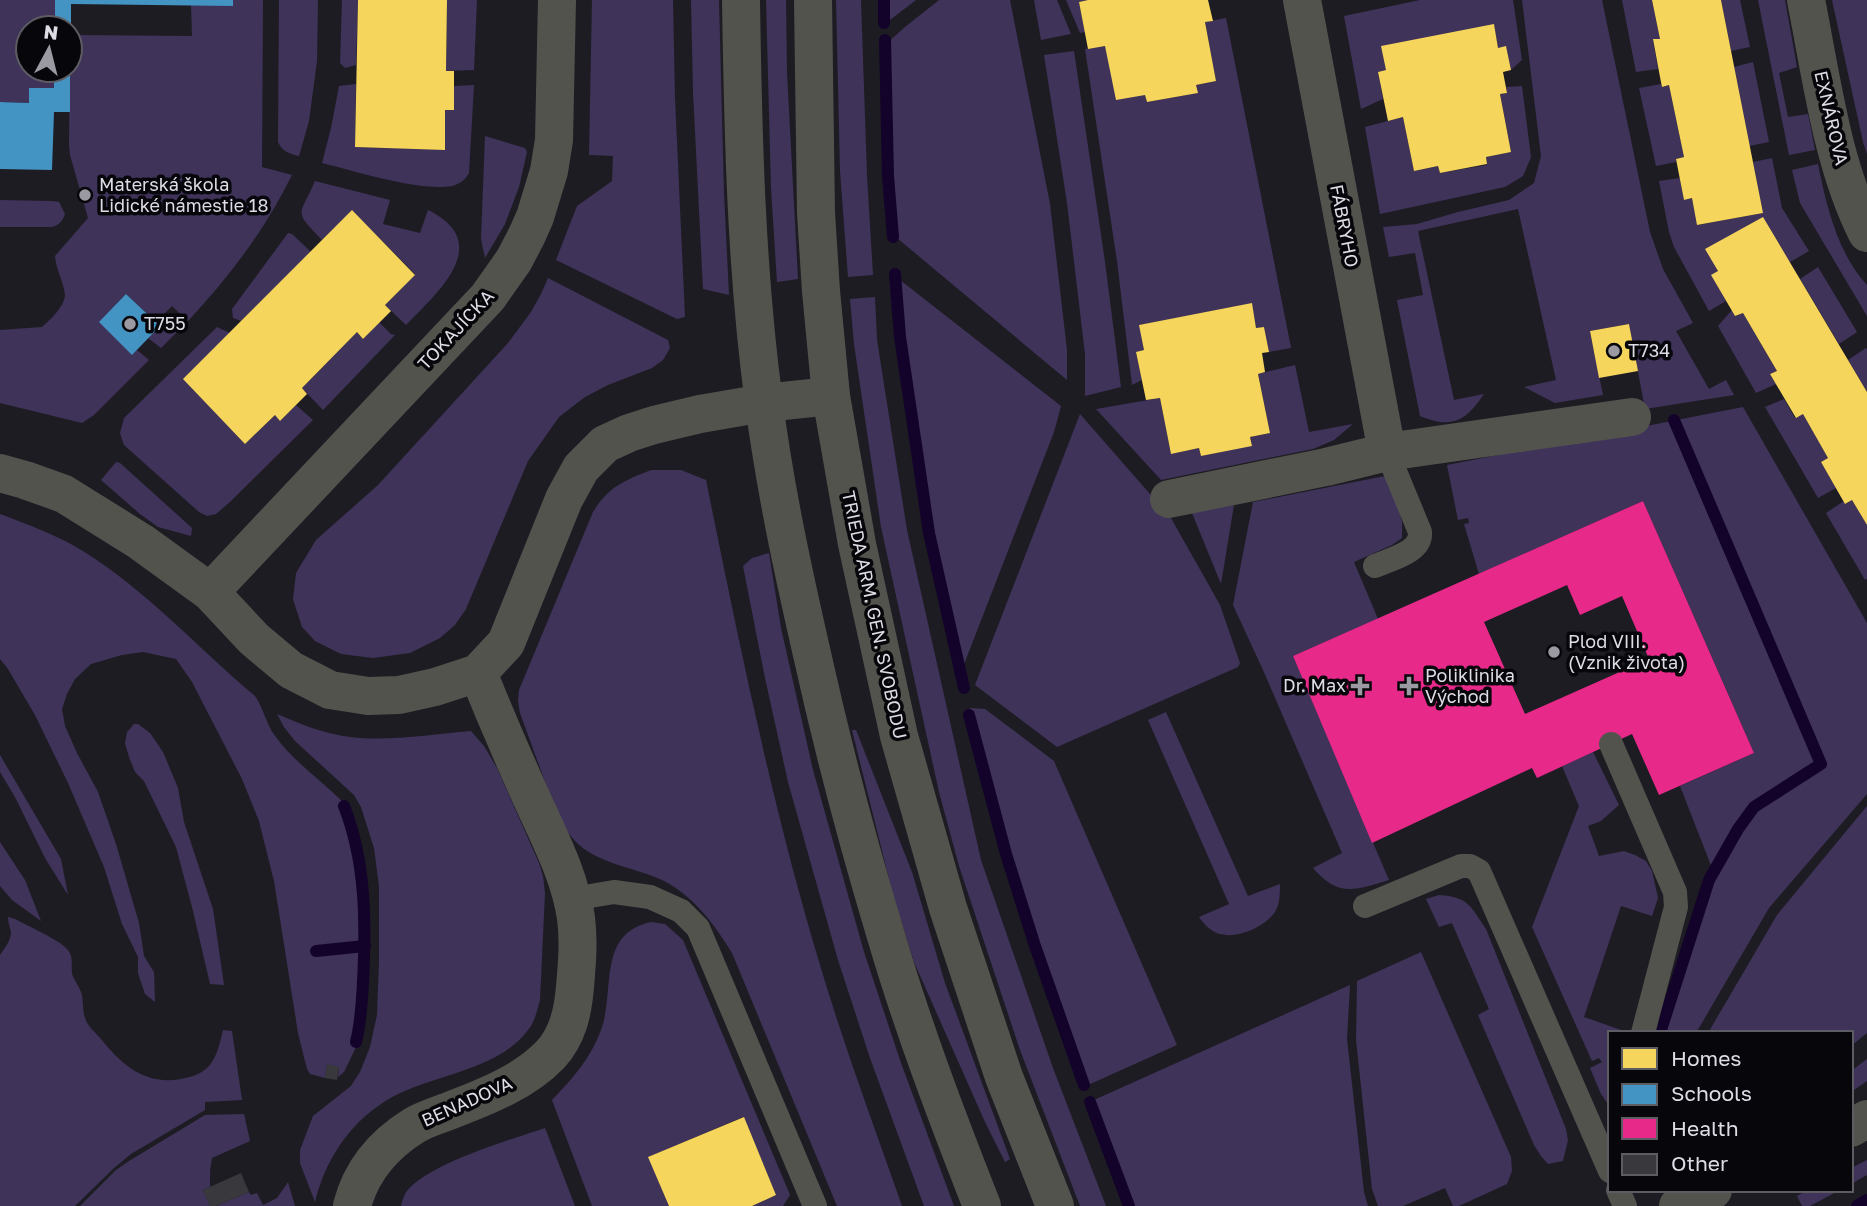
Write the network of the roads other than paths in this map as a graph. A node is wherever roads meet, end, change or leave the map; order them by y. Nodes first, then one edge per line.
1 (557, 0) edge
2 (741, 0) edge
3 (813, 0) edge
4 (1302, 0) edge
5 (1805, 0) edge
6 (1867, 233) edge
7 (831, 396) junction
8 (764, 404) junction
9 (1632, 417) dead end
10 (1387, 452) junction
11 (0, 474) edge
12 (1169, 499) dead end
13 (1376, 566) dead end
14 (210, 592) junction
15 (478, 673) junction
16 (1611, 744) dead end
17 (573, 899) junction
18 (1365, 906) dead end
19 (1644, 1031) edge
20 (1608, 1166) edge
21 (1709, 1192) edge
22 (352, 1206) edge
23 (815, 1206) edge
24 (982, 1206) edge
25 (1055, 1206) edge
26 (1678, 1206) edge

1 - 14 street, TOKAJÍCKA
2 - 8 street
3 - 7 street, TRIEDA ARM. GEN. SVOBODU
4 - 10 street, FÁBRYHO
5 - 6 street, EXNÁROVA
7 - 8 street
7 - 25 street, TRIEDA ARM. GEN. SVOBODU
8 - 15 street
8 - 24 street
9 - 10 street
10 - 12 street
10 - 13 lane
11 - 14 street
14 - 15 street
15 - 17 street
16 - 19 lane
17 - 22 street, BENADOVA
17 - 23 lane
18 - 20 lane
21 - 26 street

